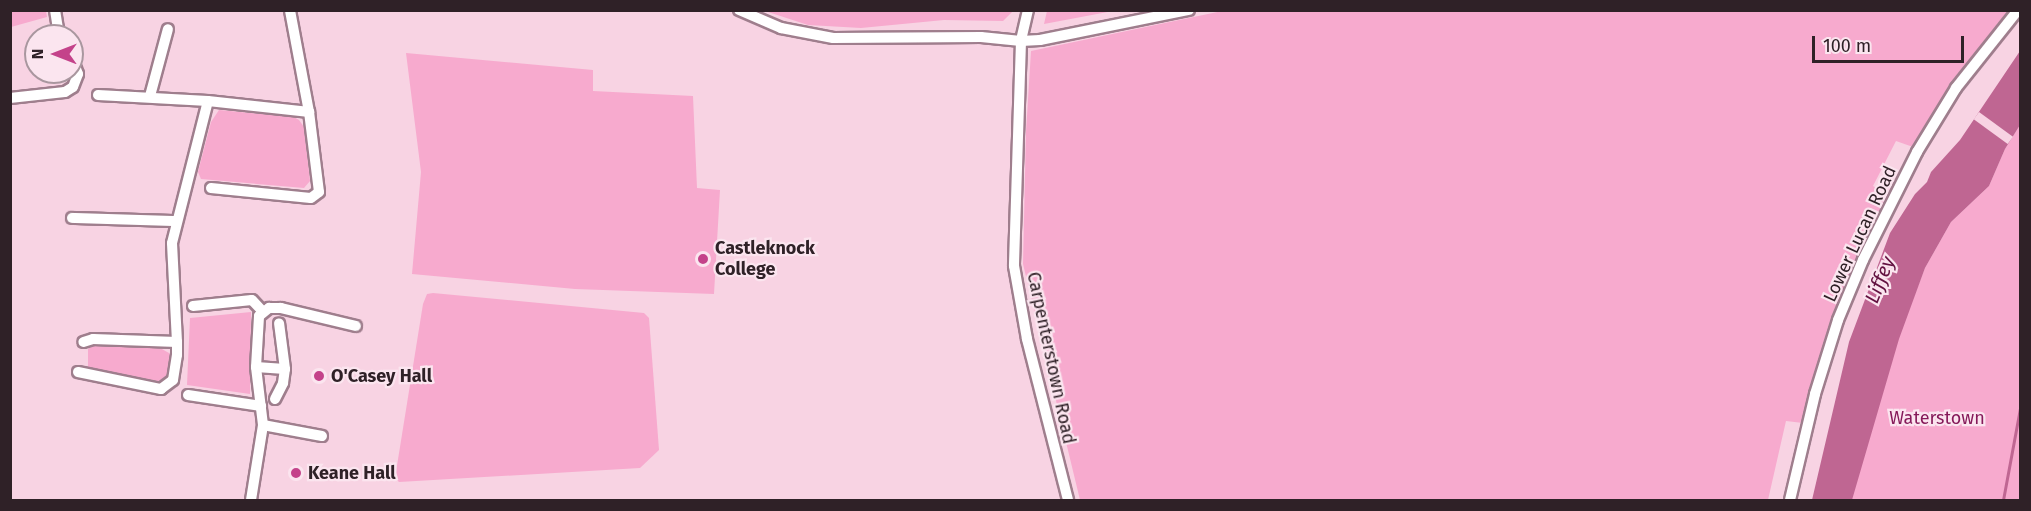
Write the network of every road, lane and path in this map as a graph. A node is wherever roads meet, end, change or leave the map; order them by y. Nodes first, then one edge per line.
1 (290, 10) edge
2 (739, 10) edge
3 (1029, 10) edge
4 (1189, 10) edge
5 (2018, 10) edge
6 (168, 29) dead end
7 (1021, 41) junction
8 (74, 84) edge
9 (98, 95) dead end
10 (150, 96) junction
11 (10, 98) edge
12 (208, 101) junction
13 (309, 112) junction
14 (211, 188) dead end
15 (72, 218) dead end
16 (176, 221) junction
17 (193, 306) dead end
18 (263, 312) junction
19 (279, 323) dead end
20 (356, 326) dead end
21 (82, 342) dead end
22 (177, 342) junction
23 (256, 367) junction
24 (285, 369) junction
25 (78, 372) dead end
26 (192, 392) dead end
27 (275, 399) dead end
28 (261, 406) junction
29 (263, 424) junction
30 (322, 436) dead end
31 (251, 501) edge
32 (1068, 501) edge
33 (1790, 501) edge

1 - 13 street
2 - 7 street
3 - 7 street, Carpenterstown Road
4 - 7 street
5 - 33 street, Lower Lucan Road
6 - 10 street
7 - 32 street, Carpenterstown Road
8 - 11 street
9 - 10 street
10 - 12 street
12 - 13 street
12 - 16 street
13 - 14 street
15 - 16 street
16 - 22 street
17 - 18 street
18 - 20 street
18 - 23 street
19 - 24 street
21 - 22 street
22 - 25 street
23 - 24 street
23 - 28 street
24 - 27 street
26 - 28 street
28 - 29 street
29 - 30 street
29 - 31 street

